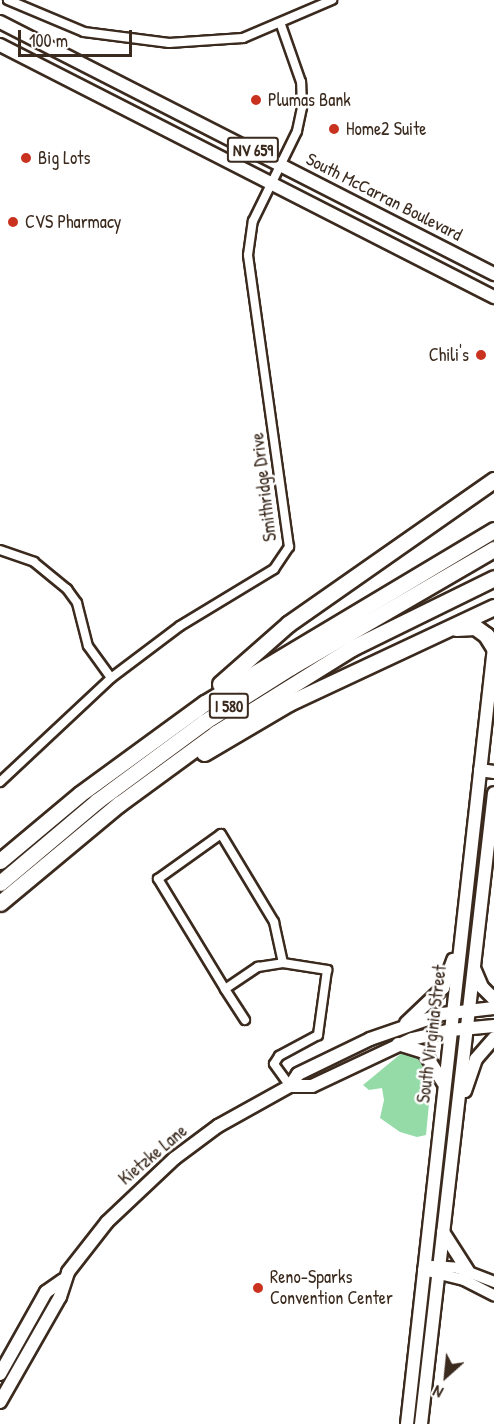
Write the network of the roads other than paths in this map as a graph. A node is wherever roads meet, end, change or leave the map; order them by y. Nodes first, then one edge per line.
1 (8, 0) edge
2 (333, 0) edge
3 (0, 22) edge
4 (281, 25) junction
5 (0, 45) edge
6 (281, 165) junction
7 (272, 183) junction
8 (472, 263) junction
9 (494, 268) edge
10 (494, 274) edge
11 (494, 297) edge
12 (494, 480) edge
13 (488, 534) edge
14 (494, 549) edge
15 (0, 550) edge
16 (494, 578) edge
17 (494, 607) edge
18 (435, 633) junction
19 (494, 648) edge
20 (111, 678) junction
21 (171, 726) junction
22 (480, 770) junction
23 (494, 772) edge
24 (0, 782) edge
25 (494, 793) edge
26 (68, 846) junction
27 (0, 861) edge
28 (0, 884) edge
29 (0, 903) edge
30 (462, 930) junction
31 (283, 963) junction
32 (473, 967) junction
33 (225, 988) junction
34 (494, 999) edge
35 (494, 1008) edge
36 (468, 1010) junction
37 (453, 1012) junction
38 (245, 1020) dead end
39 (406, 1023) junction
40 (494, 1026) edge
41 (466, 1028) junction
42 (451, 1030) junction
43 (494, 1038) edge
44 (398, 1044) junction
45 (290, 1086) junction
46 (444, 1086) junction
47 (456, 1120) junction
48 (443, 1231) junction
49 (423, 1270) junction
50 (439, 1270) junction
51 (468, 1271) junction
52 (63, 1280) junction
53 (494, 1282) edge
54 (494, 1295) edge
55 (0, 1374) edge
56 (0, 1402) edge
57 (407, 1424) edge
58 (422, 1424) edge

1 - 4 street
2 - 4 street
3 - 6 main road, South McCarran Boulevard / NV 659
4 - 6 street, Smithridge Drive
5 - 7 main road, NV 659
6 - 7 street, Smithridge Drive
6 - 8 main road, South McCarran Boulevard / NV 659
7 - 11 main road, NV 659
7 - 20 street, Smithridge Drive
8 - 9 main road
8 - 10 main road, South McCarran Boulevard / NV 659
12 - 21 highway
13 - 21 highway, I 580
14 - 28 highway, I 580
15 - 20 street
16 - 26 highway
17 - 18 highway
18 - 19 highway
18 - 26 highway
19 - 22 main road, South Virginia Street
20 - 24 street, Smithridge Drive
21 - 27 highway, I 580
22 - 23 main road
22 - 30 main road, South Virginia Street
25 - 32 main road, South Virginia Street
26 - 29 highway
30 - 37 main road, South Virginia Street
30 - 39 main road
31 - 33 street
31 - 33 street
31 - 45 street
32 - 34 main road
32 - 36 main road, South Virginia Street
33 - 38 street
35 - 36 main road, Kietzke Lane
36 - 37 main road, Kietzke Lane
36 - 41 main road, South Virginia Street
37 - 39 main road, Kietzke Lane
37 - 42 main road, South Virginia Street
39 - 45 main road, Kietzke Lane
40 - 41 main road, Kietzke Lane
41 - 42 main road, Kietzke Lane
41 - 47 main road, South Virginia Street
42 - 44 main road, Kietzke Lane
42 - 46 main road, South Virginia Street
43 - 47 main road
44 - 45 main road, Kietzke Lane
44 - 46 main road
45 - 52 main road, Kietzke Lane
46 - 49 main road, South Virginia Street
47 - 48 main road, South Virginia Street
48 - 50 main road, South Virginia Street
48 - 51 main road
49 - 50 street
49 - 57 main road, South Virginia Street
50 - 51 street
50 - 54 street
50 - 58 main road, South Virginia Street
51 - 53 street
52 - 55 main road, Kietzke Lane
52 - 56 main road, Kietzke Lane

